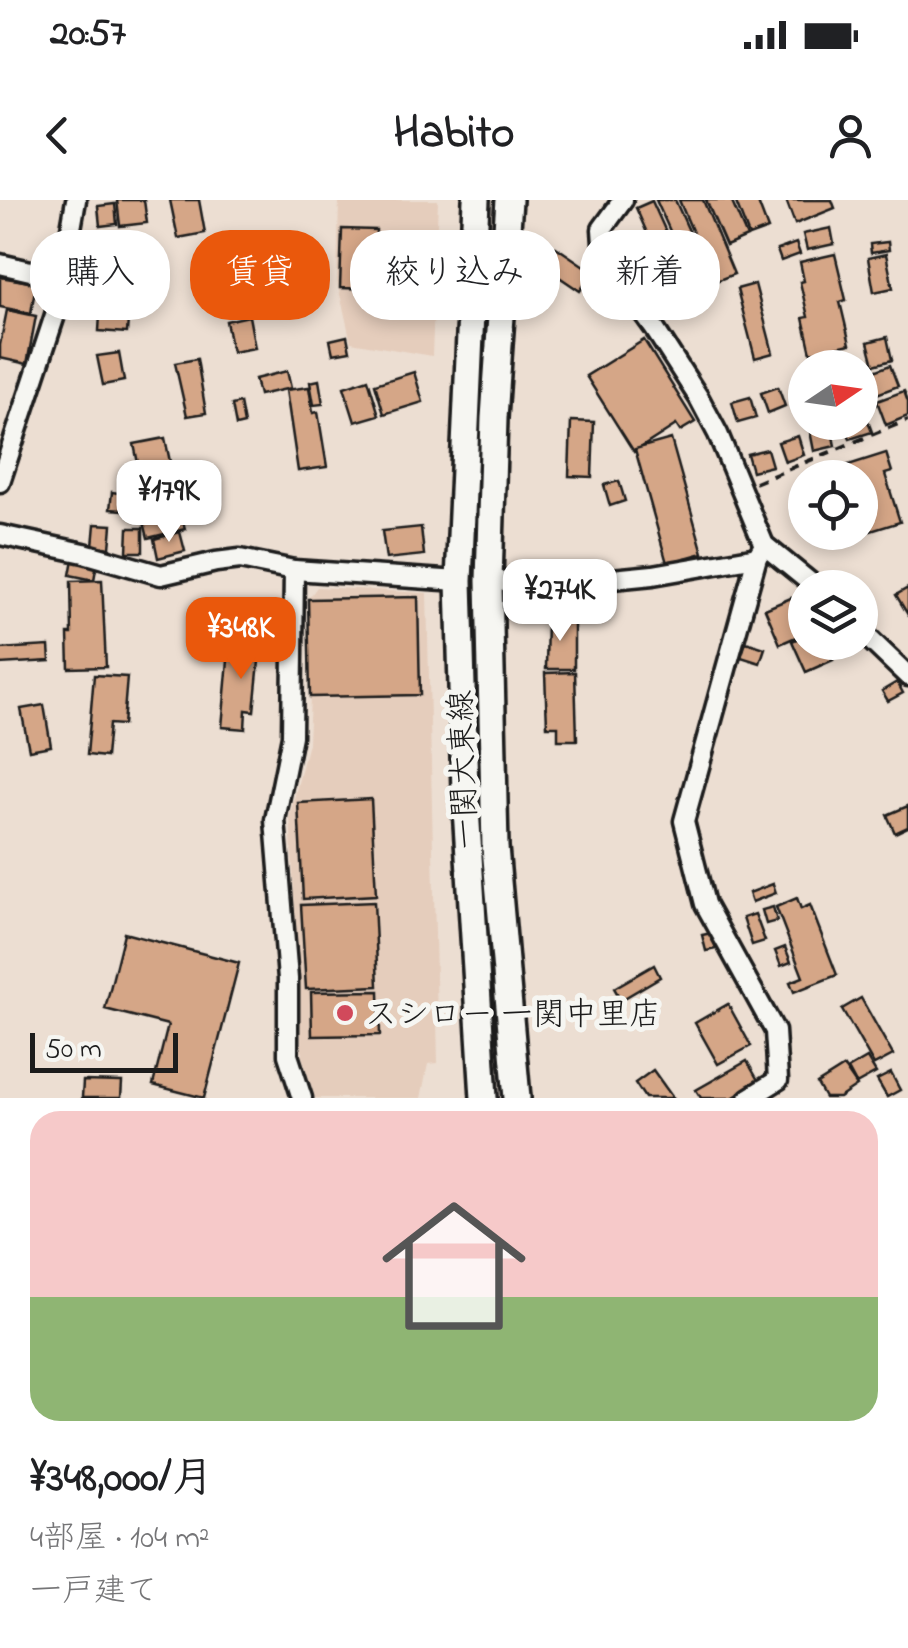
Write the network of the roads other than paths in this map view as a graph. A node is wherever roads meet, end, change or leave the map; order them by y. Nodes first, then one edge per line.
1 (76, 200) edge
2 (476, 200) edge
3 (508, 200) edge
4 (624, 200) edge
5 (71, 230) edge
6 (0, 264) edge
7 (30, 271) edge
8 (53, 320) edge
9 (4, 459) edge
10 (0, 482) edge
11 (0, 535) edge
12 (760, 551) junction
13 (294, 570) junction
14 (789, 570) edge
15 (459, 581) junction
16 (489, 581) junction
17 (878, 647) edge
18 (908, 676) edge
19 (302, 1098) edge
20 (484, 1098) edge
21 (517, 1098) edge
22 (749, 1098) edge

1 - 5 street
2 - 15 main road, 一関大東線
3 - 16 main road, 一関大東線
4 - 12 street
6 - 7 street
8 - 9 street
9 - 10 street
11 - 13 street
12 - 14 street
12 - 16 street
12 - 22 street
13 - 15 street
13 - 19 street
15 - 20 main road, 一関大東線
16 - 21 main road, 一関大東線
17 - 18 street

